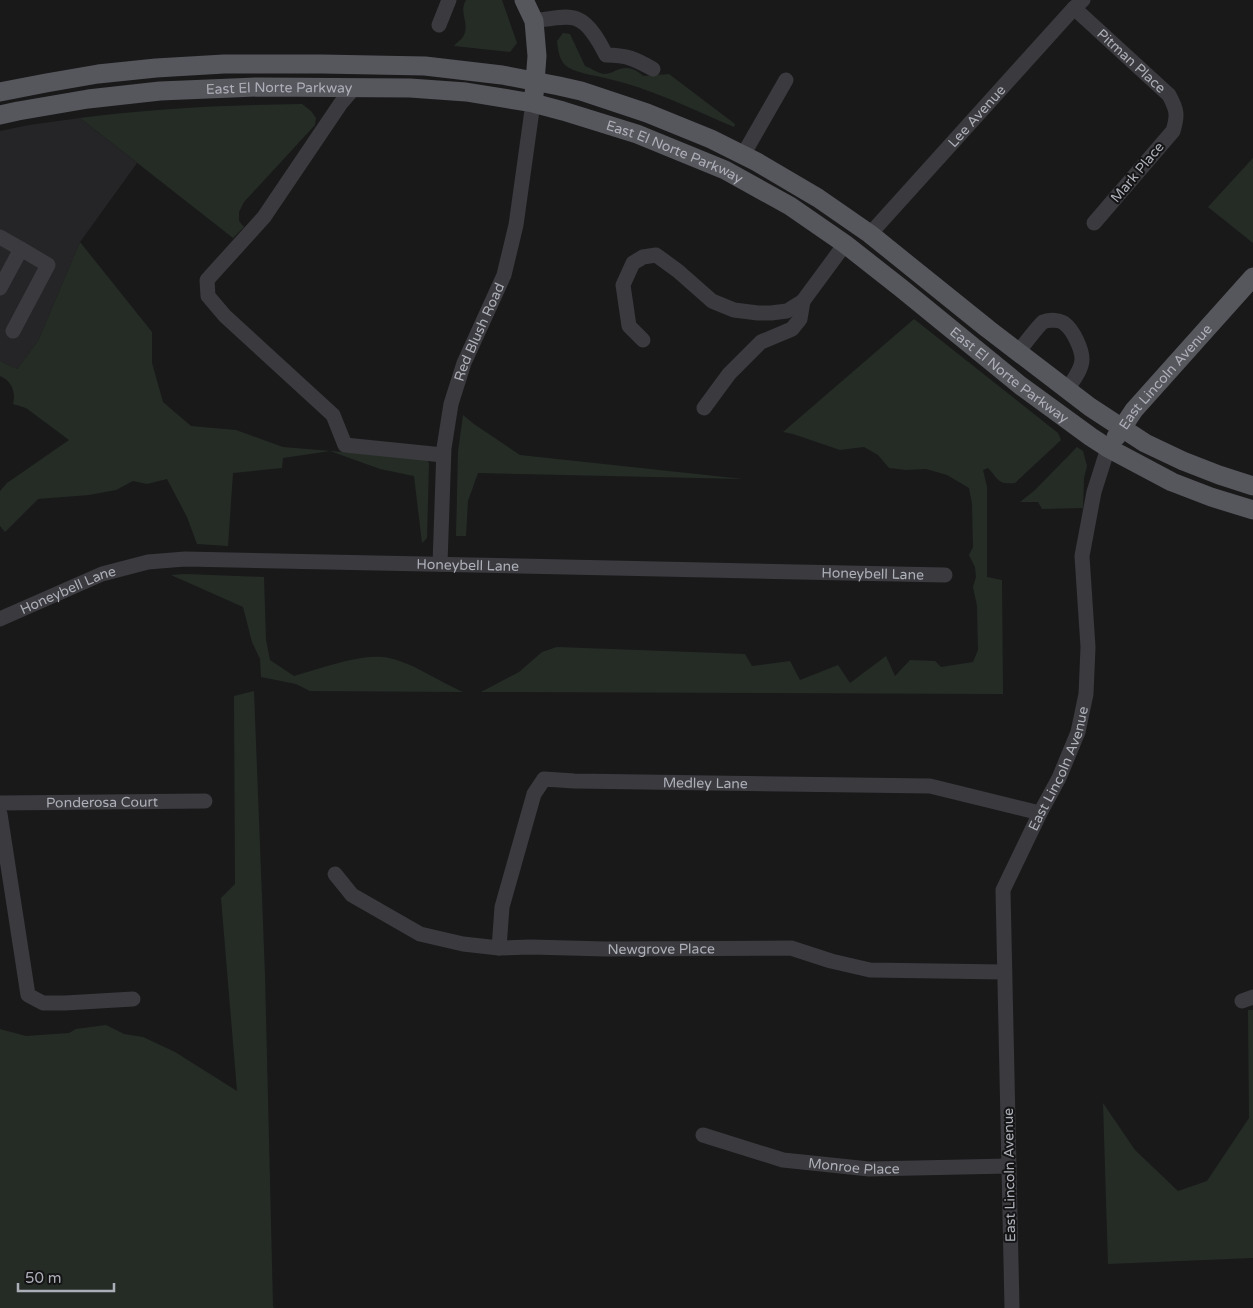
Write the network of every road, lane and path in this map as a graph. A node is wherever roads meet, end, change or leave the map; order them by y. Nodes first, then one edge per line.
1 (449, 0) edge
2 (524, 0) edge
3 (1079, 4) edge
4 (534, 21) junction
5 (439, 25) dead end
6 (653, 68) dead end
7 (786, 80) dead end
8 (535, 82) junction
9 (355, 87) junction
10 (0, 92) edge
11 (533, 103) junction
12 (0, 115) edge
13 (1177, 119) joint
14 (743, 155) junction
15 (1094, 223) dead end
16 (870, 234) junction
17 (0, 237) edge
18 (845, 244) junction
19 (21, 249) junction
20 (1251, 281) edge
21 (0, 288) edge
22 (804, 301) junction
23 (13, 331) dead end
24 (643, 340) dead end
25 (1018, 352) junction
26 (1067, 390) junction
27 (704, 408) dead end
28 (1122, 428) junction
29 (1108, 448) junction
30 (443, 456) junction
31 (1253, 486) edge
32 (1253, 510) edge
33 (440, 564) junction
34 (945, 576) dead end
35 (0, 618) edge
36 (205, 802) dead end
37 (0, 803) edge
38 (1040, 813) junction
39 (0, 814) edge
40 (335, 874) dead end
41 (499, 948) junction
42 (1004, 972) junction
43 (133, 999) dead end
44 (703, 1135) dead end
45 (1009, 1166) junction
46 (1012, 1308) edge

1 - 5 street
2 - 4 main road
3 - 13 street, Pitman Place
3 - 16 street, Lee Avenue
4 - 6 street
4 - 8 main road
7 - 14 street
8 - 10 main road, East El Norte Parkway
8 - 11 main road
8 - 14 main road, East El Norte Parkway
9 - 11 main road, East El Norte Parkway
9 - 12 main road, East El Norte Parkway
9 - 30 street
11 - 18 main road, East El Norte Parkway
11 - 30 street, Red Blush Road
13 - 15 street, Mark Place
14 - 16 main road, East El Norte Parkway
16 - 25 main road, East El Norte Parkway
17 - 19 street
18 - 22 street
18 - 29 main road, East El Norte Parkway
19 - 21 street
19 - 23 street
20 - 28 main road, East Lincoln Avenue
22 - 24 street
22 - 27 street
25 - 26 main road, East El Norte Parkway
25 - 26 street
26 - 28 main road, East El Norte Parkway
28 - 29 main road, East Lincoln Avenue
28 - 31 main road, East El Norte Parkway
29 - 32 main road, East El Norte Parkway
29 - 38 street, East Lincoln Avenue
30 - 33 street, Red Blush Road
33 - 34 street, Honeybell Lane
33 - 35 street, Honeybell Lane
36 - 37 street, Ponderosa Court
38 - 41 street, Medley Lane
38 - 42 street, East Lincoln Avenue
39 - 43 street
40 - 41 street, Newgrove Place
41 - 42 street, Newgrove Place
42 - 45 street, East Lincoln Avenue
44 - 45 street, Monroe Place
45 - 46 street, East Lincoln Avenue

